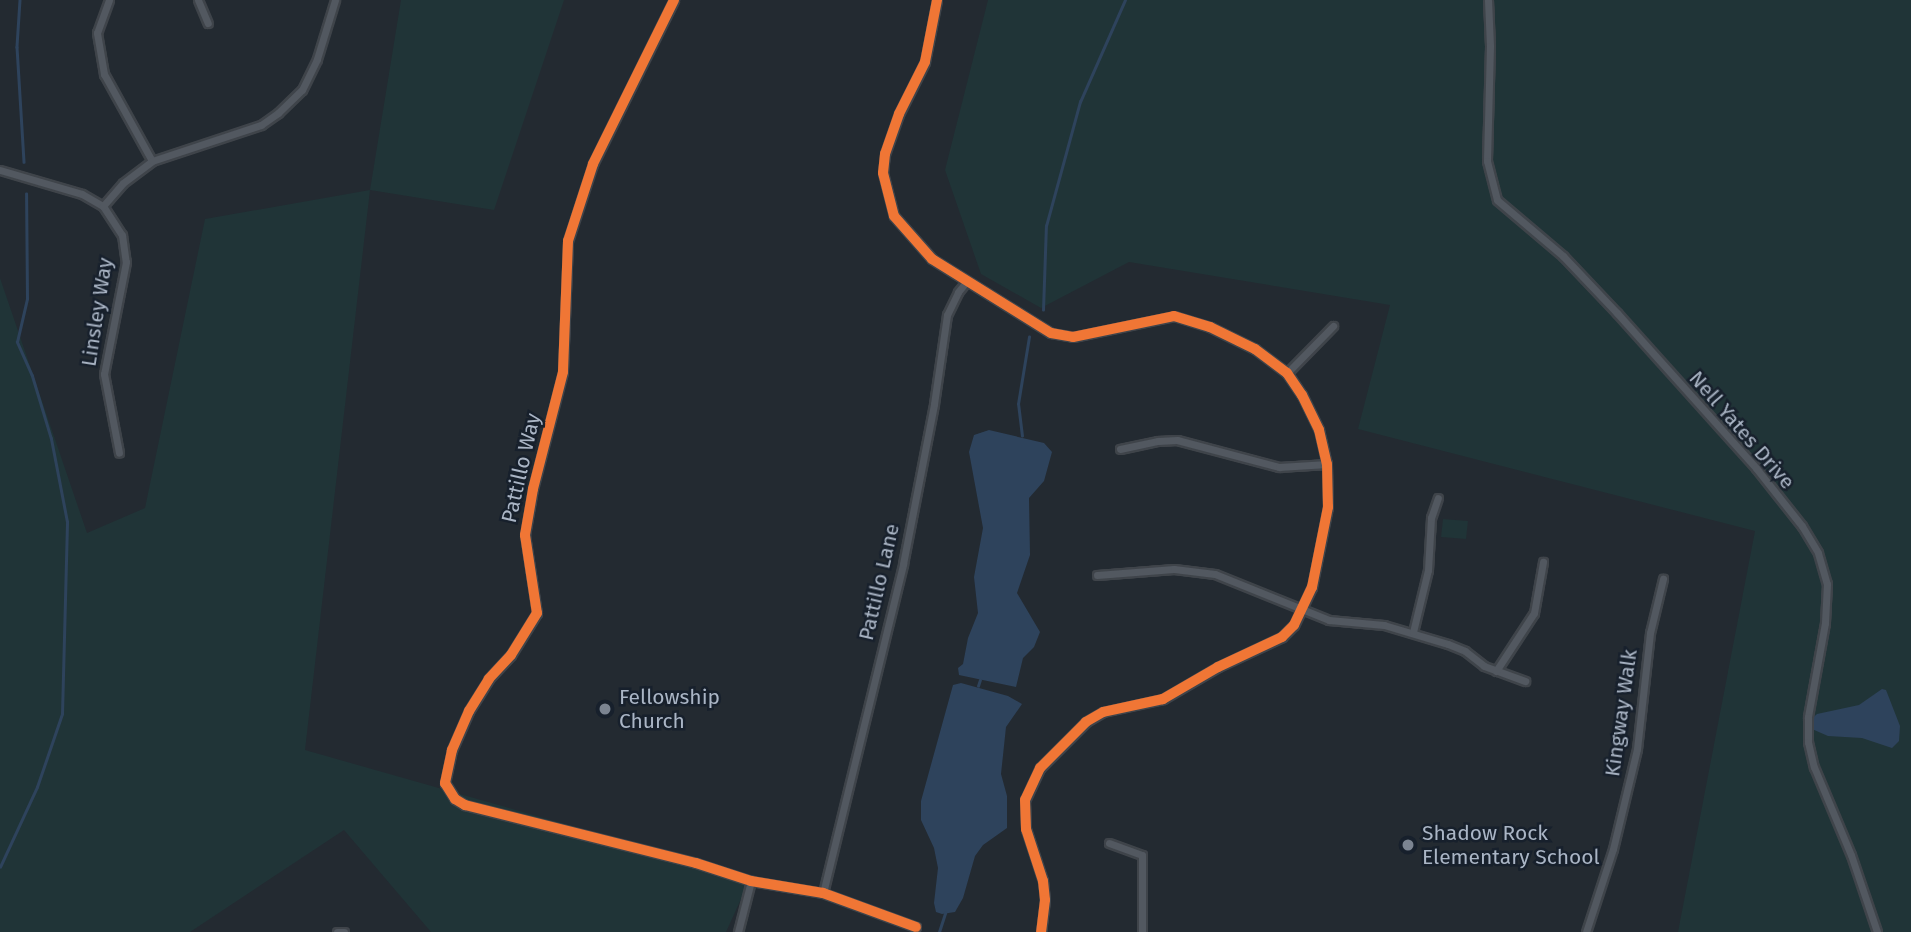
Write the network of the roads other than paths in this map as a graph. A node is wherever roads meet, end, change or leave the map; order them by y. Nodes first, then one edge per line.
1 (109, 0) edge
2 (198, 0) edge
3 (335, 0) edge
4 (674, 0) edge
5 (937, 0) edge
6 (1488, 0) edge
7 (208, 23) dead end
8 (152, 161) junction
9 (0, 170) edge
10 (103, 206) junction
11 (967, 281) junction
12 (1333, 326) dead end
13 (1287, 373) junction
14 (1120, 449) dead end
15 (119, 453) dead end
16 (1327, 464) junction
17 (1438, 499) dead end
18 (1543, 562) dead end
19 (1097, 575) dead end
20 (1663, 579) dead end
21 (1303, 610) junction
22 (1413, 632) junction
23 (1496, 671) junction
24 (1524, 681) dead end
25 (1110, 843) dead end
26 (751, 881) junction
27 (823, 893) junction
28 (916, 927) dead end
29 (337, 932) edge
30 (344, 932) edge
31 (738, 932) edge
32 (1041, 932) edge
33 (1142, 932) edge
34 (1586, 932) edge
35 (1877, 932) edge

1 - 8 street
2 - 7 street
3 - 8 street
4 - 26 street, Pattillo Way
5 - 11 street
6 - 35 street, Nell Yates Drive
8 - 10 street
9 - 10 street
10 - 15 street, Linsley Way
11 - 13 street
11 - 27 street, Pattillo Lane
12 - 13 street
13 - 16 street
14 - 16 street
16 - 21 street
17 - 22 street
18 - 23 street
19 - 21 street
20 - 34 street, Kingway Walk
21 - 22 street
21 - 32 street
22 - 23 street
23 - 24 street
25 - 33 street
26 - 27 street
26 - 31 street
27 - 28 street
29 - 30 street

